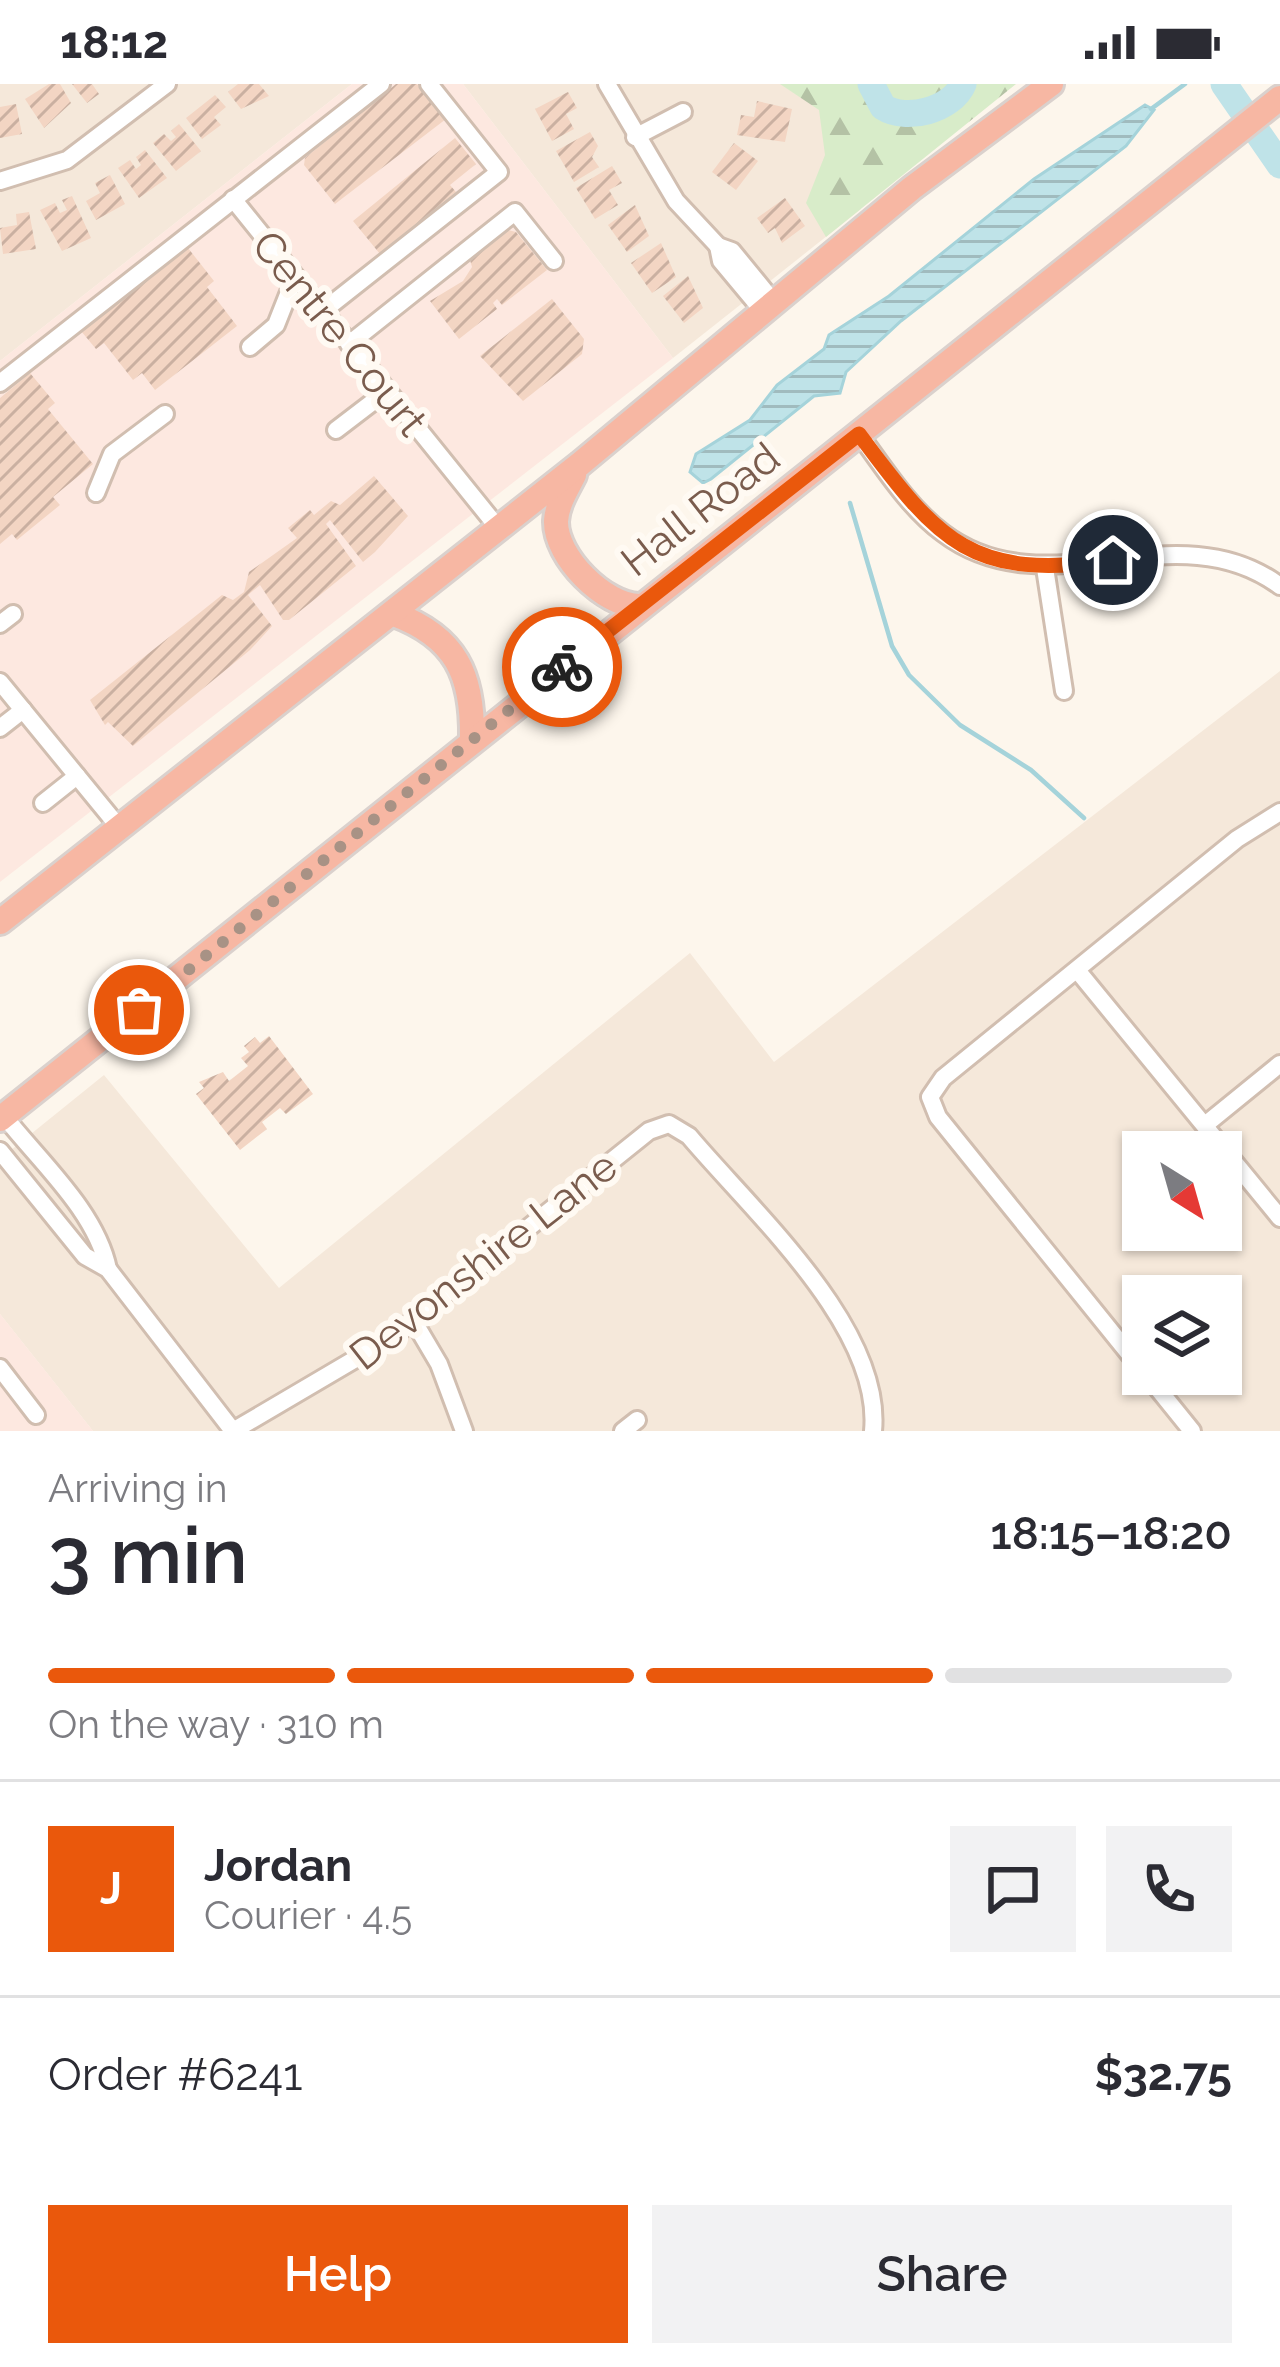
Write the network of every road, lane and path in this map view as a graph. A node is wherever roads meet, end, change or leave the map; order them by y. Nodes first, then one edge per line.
1 (167, 84) edge
2 (381, 84) edge
3 (429, 84) edge
4 (607, 84) edge
5 (1052, 84) edge
6 (1280, 98) edge
7 (683, 112) dead end
8 (634, 137) junction
9 (0, 181) edge
10 (233, 199) junction
11 (554, 261) dead end
12 (295, 277) junction
13 (766, 305) junction
14 (323, 311) junction
15 (349, 344) junction
16 (250, 347) dead end
17 (0, 383) edge
18 (387, 391) junction
19 (165, 414) dead end
20 (337, 430) dead end
21 (859, 434) junction
22 (580, 464) junction
23 (96, 493) dead end
24 (499, 529) junction
25 (1045, 568) junction
26 (1280, 586) edge
27 (639, 606) junction
28 (394, 614) junction
29 (0, 682) edge
30 (1064, 691) dead end
31 (23, 710) junction
32 (0, 728) edge
33 (472, 738) junction
34 (77, 776) junction
35 (43, 803) dead end
36 (1280, 812) edge
37 (118, 826) junction
38 (0, 922) edge
39 (1077, 970) junction
40 (1280, 1064) edge
41 (2, 1117) edge
42 (1205, 1125) junction
43 (0, 1151) edge
44 (78, 1209) junction
45 (1280, 1218) edge
46 (58, 1224) junction
47 (108, 1269) junction
48 (413, 1320) junction
49 (1122, 1345) edge
50 (0, 1368) edge
51 (1163, 1395) edge
52 (37, 1415) dead end
53 (233, 1431) edge
54 (464, 1431) edge
55 (873, 1431) edge
56 (1192, 1431) edge

1 - 9 street
2 - 10 street
3 - 14 street
4 - 8 street
5 - 13 highway
6 - 21 highway, Hall Road
7 - 8 street
8 - 13 street
10 - 12 street, Centre Court
10 - 17 street, Centre Court
11 - 15 street
12 - 14 street, Centre Court
12 - 16 street
13 - 22 highway
14 - 15 street, Centre Court
15 - 18 street, Centre Court
18 - 20 street
18 - 24 street, Centre Court
19 - 23 street
21 - 25 street
21 - 27 highway, Hall Road
22 - 24 highway
22 - 27 highway
24 - 28 highway
25 - 26 street
25 - 30 street
27 - 33 highway, Hall Road
28 - 33 highway
28 - 37 highway
29 - 31 street
31 - 32 street
31 - 34 street
33 - 41 highway, Hall Road
34 - 35 street
34 - 37 street
36 - 39 street
37 - 38 highway
39 - 42 street
39 - 49 street
40 - 42 street
41 - 44 street
42 - 45 street
43 - 46 street
44 - 46 street
44 - 47 street
46 - 47 street
47 - 53 street
48 - 53 street, Devonshire Lane
48 - 54 street
48 - 55 street, Devonshire Lane
50 - 52 street
51 - 56 street

